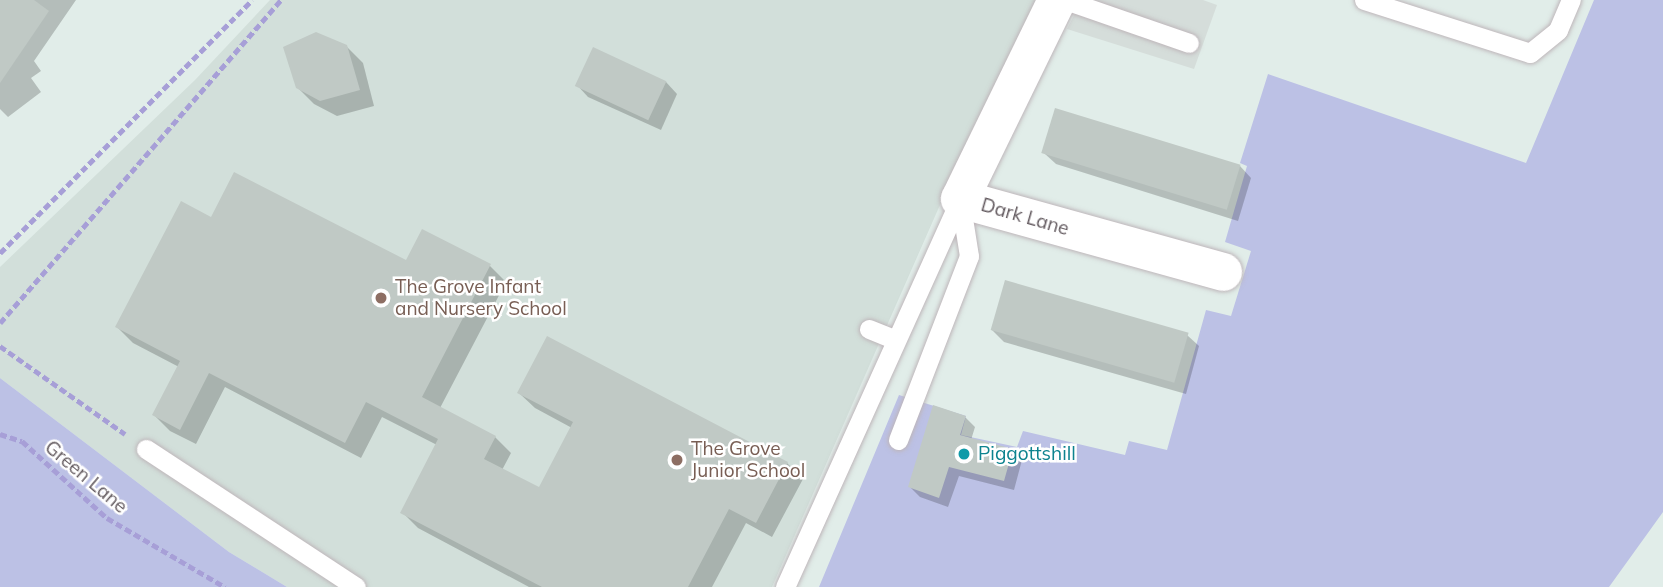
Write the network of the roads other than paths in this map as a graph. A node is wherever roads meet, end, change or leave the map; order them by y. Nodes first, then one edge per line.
1 (1057, 0) edge
2 (1065, 0) edge
3 (1364, 0) edge
4 (1572, 0) edge
5 (1189, 43) dead end
6 (960, 199) junction
7 (1223, 272) dead end
8 (869, 329) dead end
9 (896, 340) junction
10 (898, 440) dead end
11 (146, 449) road end
12 (356, 587) edge
13 (785, 587) edge

1 - 6 street, Dark Lane
2 - 5 lane
3 - 4 lane
6 - 7 street, Dark Lane
6 - 9 lane
6 - 10 lane
8 - 9 lane
9 - 13 lane
11 - 12 lane

